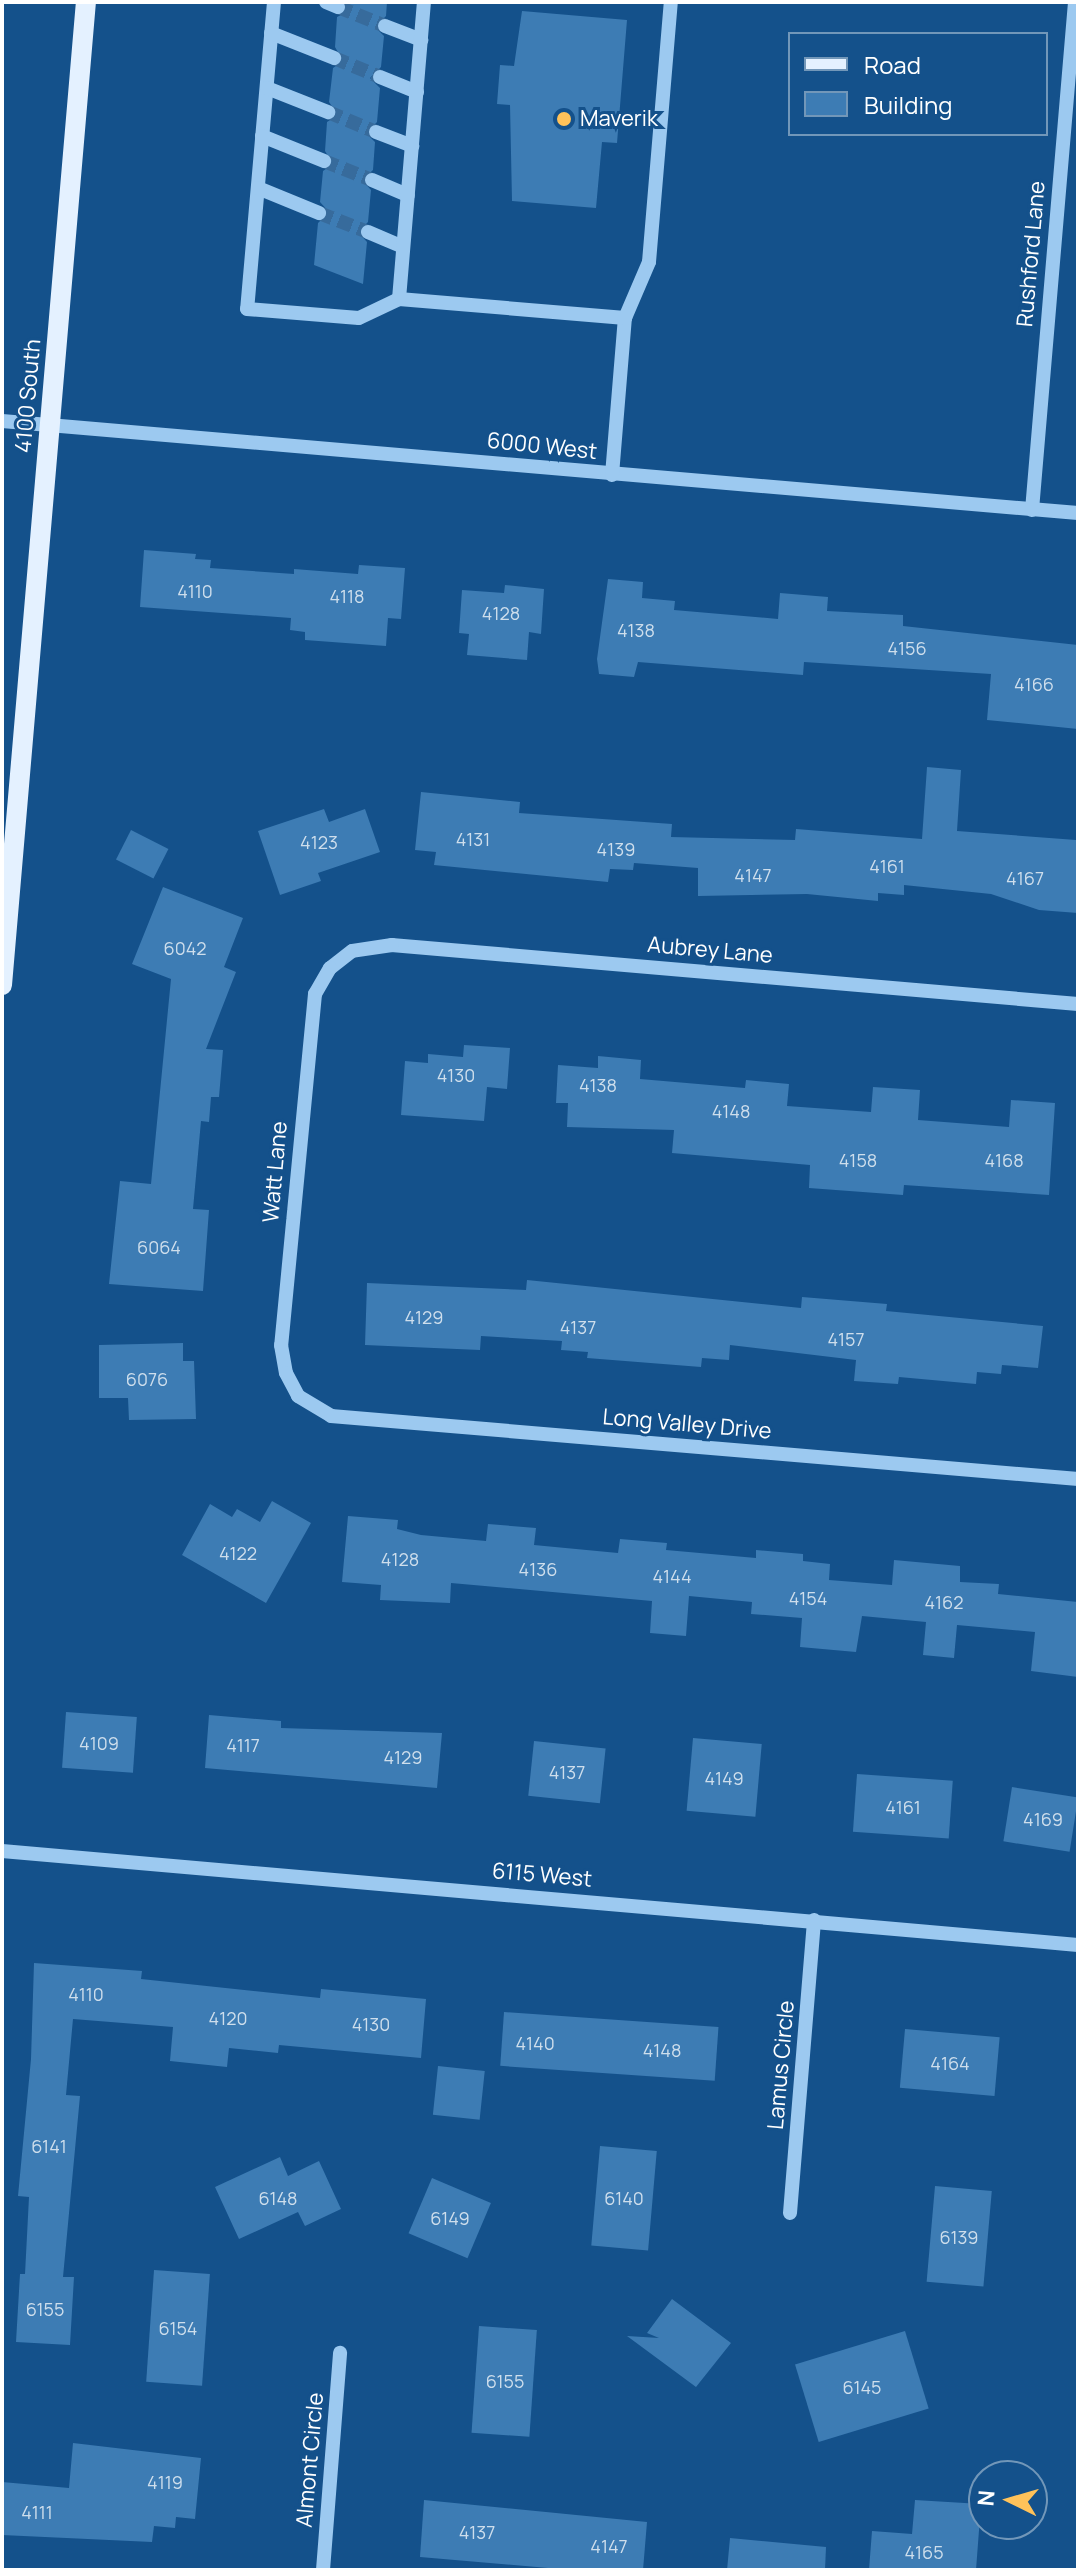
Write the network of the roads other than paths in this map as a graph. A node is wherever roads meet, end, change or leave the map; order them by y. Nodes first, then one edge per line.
1 (86, 2) edge
2 (274, 2) edge
3 (424, 2) edge
4 (671, 2) edge
5 (1075, 2) edge
6 (385, 26) tunnel mouth
7 (271, 33) junction
8 (421, 40) junction
9 (334, 58) tunnel mouth
10 (380, 77) tunnel mouth
11 (267, 88) junction
12 (417, 92) junction
13 (328, 112) tunnel mouth
14 (376, 132) tunnel mouth
15 (262, 136) junction
16 (412, 146) junction
17 (324, 161) tunnel mouth
18 (372, 180) tunnel mouth
19 (258, 188) junction
20 (408, 195) junction
21 (319, 213) tunnel mouth
22 (368, 232) tunnel mouth
23 (403, 247) junction
24 (399, 299) junction
25 (625, 318) junction
26 (2, 421) edge
27 (50, 422) junction
28 (612, 475) junction
29 (1032, 510) junction
30 (1078, 513) edge
31 (9, 812) edge
32 (341, 957) joint
33 (2, 985) edge
34 (1078, 1004) edge
35 (298, 1396) joint
36 (1078, 1479) edge
37 (2, 1851) edge
38 (814, 1920) junction
39 (1078, 1945) edge
40 (790, 2213) dead end
41 (340, 2353) dead end
42 (323, 2570) edge

1 - 27 main road, 4100 South
2 - 7 street
3 - 8 street
4 - 25 street
5 - 29 street, Rushford Lane
6 - 8 street
7 - 9 street
7 - 11 street
8 - 12 street
10 - 12 street
11 - 13 street
11 - 15 street
12 - 16 street
14 - 16 street
15 - 17 street
15 - 19 street
16 - 20 street
18 - 20 street
19 - 21 street
19 - 24 street
20 - 23 street
22 - 23 street
23 - 24 street
24 - 25 street
25 - 28 street
26 - 27 street, 6000 West
27 - 28 street, 6000 West
27 - 31 main road, 4100 South
28 - 29 street, 6000 West
29 - 30 street, 6000 West
31 - 33 main road, 4100 South
32 - 34 street, Aubrey Lane
32 - 35 street, Watt Lane
35 - 36 street, Long Valley Drive
37 - 38 street, 6115 West
38 - 39 street, 6115 West
38 - 40 street, Lamus Circle
41 - 42 street, Almont Circle

